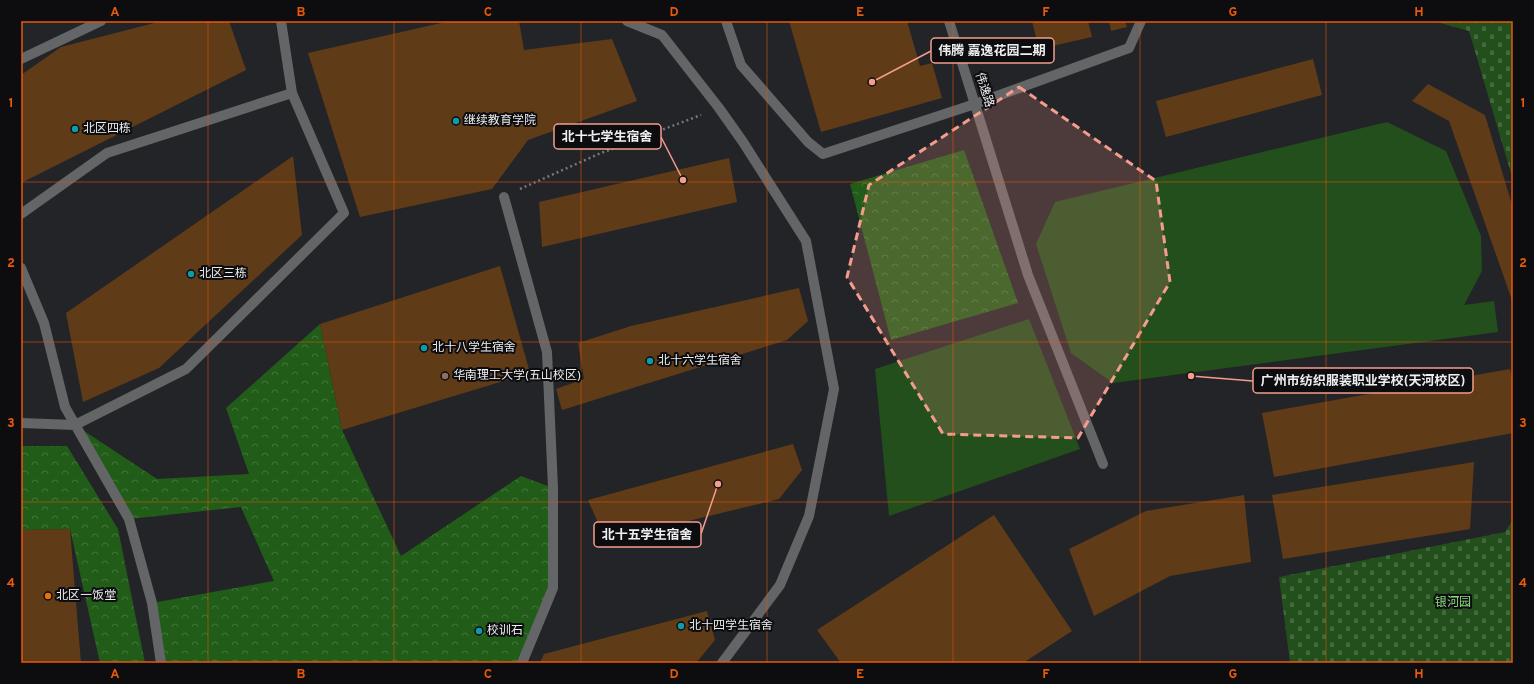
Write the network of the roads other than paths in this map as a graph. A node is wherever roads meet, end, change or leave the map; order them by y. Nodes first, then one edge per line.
1 (101, 21) edge
2 (281, 21) edge
3 (627, 21) edge
4 (726, 21) edge
5 (948, 21) edge
6 (1141, 21) edge
7 (21, 59) edge
8 (292, 93) junction
9 (975, 104) junction
10 (504, 197) road end
11 (21, 214) edge
12 (21, 268) edge
13 (21, 423) edge
14 (75, 425) junction
15 (1103, 464) dead end
16 (161, 663) edge
17 (522, 663) edge
18 (722, 663) edge

1 - 7 street
2 - 8 street
3 - 18 street
4 - 9 street
5 - 9 street, 伟逸路
6 - 9 street
8 - 11 street
8 - 14 street
9 - 15 street, 伟逸路
10 - 17 street
12 - 14 street
13 - 14 street
14 - 16 street

